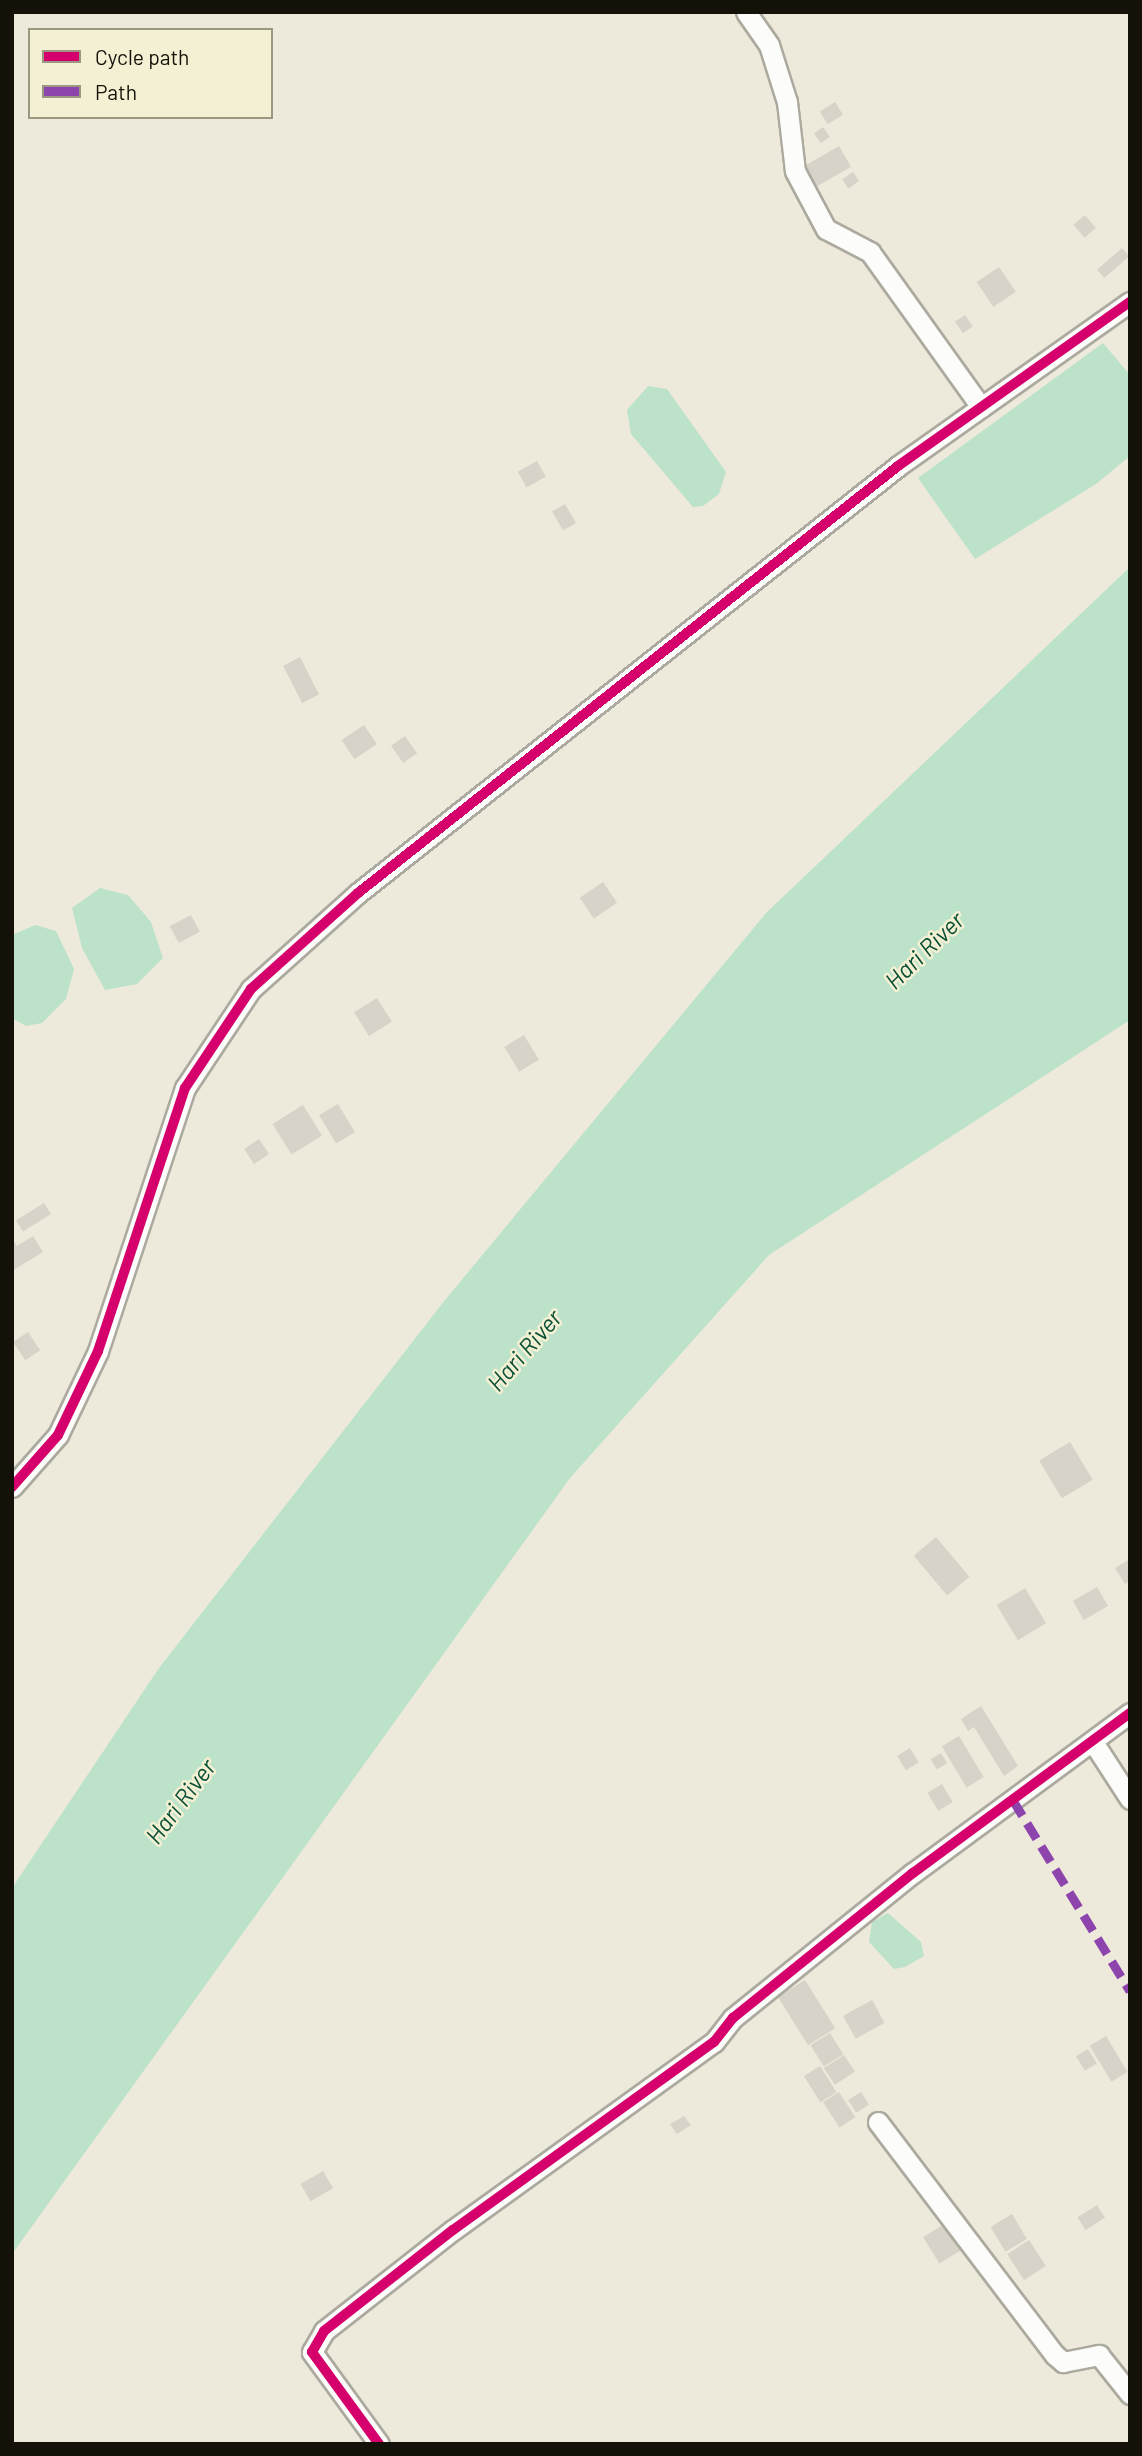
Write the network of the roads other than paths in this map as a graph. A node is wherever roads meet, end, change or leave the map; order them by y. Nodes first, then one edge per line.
1 (746, 12) edge
2 (1130, 302) edge
3 (981, 407) junction
4 (12, 1487) edge
5 (1130, 1713) edge
6 (1093, 1742) junction
7 (1130, 1799) edge
8 (878, 2122) dead end
9 (1130, 2394) edge
10 (379, 2444) edge

1 - 3 street
2 - 3 street
3 - 4 street
5 - 6 street
6 - 7 street
6 - 10 street
8 - 9 street

